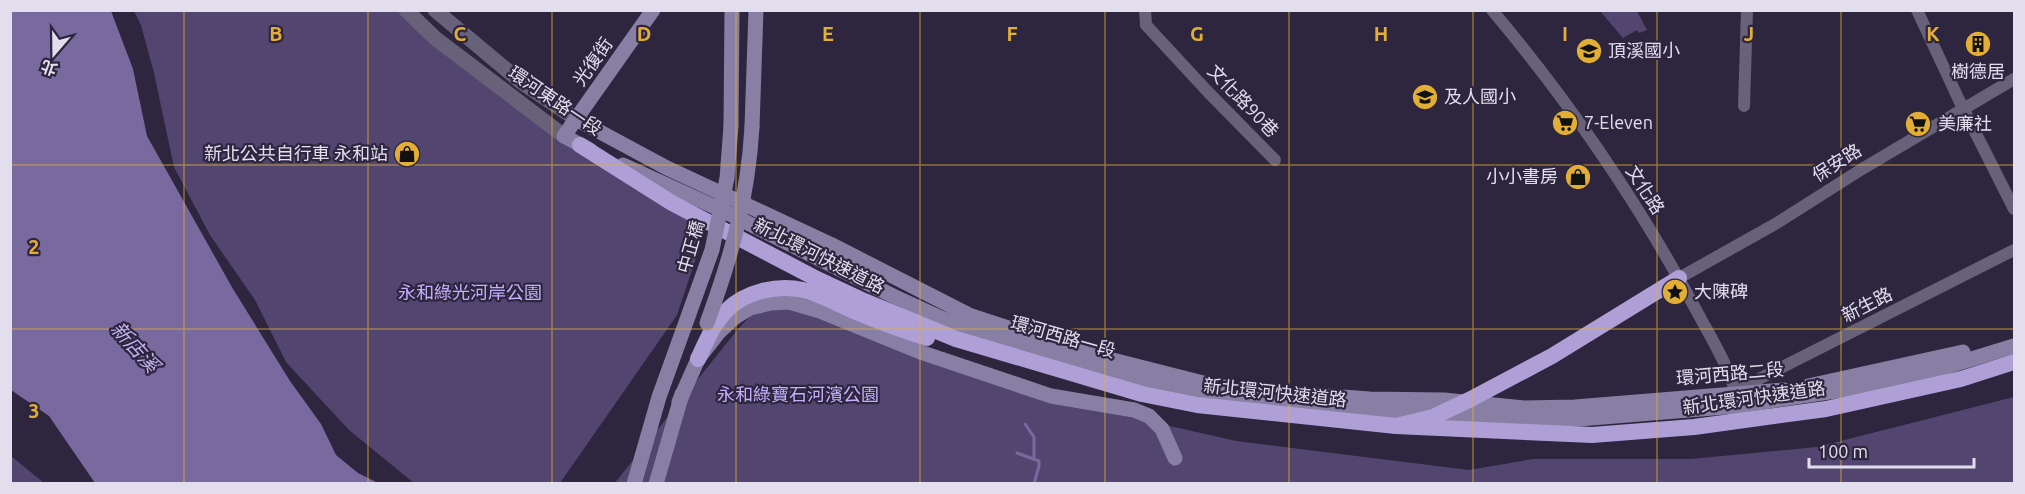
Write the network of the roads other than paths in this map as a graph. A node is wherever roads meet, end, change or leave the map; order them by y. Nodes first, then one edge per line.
1 (406, 10) edge
2 (435, 10) edge
3 (653, 10) edge
4 (732, 10) edge
5 (756, 10) edge
6 (1145, 10) edge
7 (1492, 10) edge
8 (1747, 10) edge
9 (1917, 10) edge
10 (2014, 79) edge
11 (1744, 106) dead end
12 (1964, 110) junction
13 (576, 119) junction
14 (564, 136) junction
15 (580, 145) junction
16 (1275, 160) dead end
17 (701, 184) joint
18 (698, 201) joint
19 (2014, 209) edge
20 (2014, 250) edge
21 (1679, 278) junction
22 (2014, 335) edge
23 (2014, 346) edge
24 (698, 358) junction
25 (2014, 362) edge
26 (1142, 394) junction
27 (1737, 400) junction
28 (679, 402) junction
29 (1444, 407) junction
30 (1396, 426) junction
31 (1175, 458) dead end
32 (634, 483) edge
33 (656, 483) edge

1 - 14 street, 環河東路一段
2 - 13 street, 環河東路一段
3 - 13 main road, 光復街
4 - 32 main road, 中正橋, bridge
5 - 28 main road, bridge
6 - 16 street, 文化路90巷
7 - 21 street, 文化路
8 - 11 street
9 - 12 street
10 - 12 street, 保安路
12 - 19 street
12 - 21 street, 保安路
13 - 14 main road, 光復街
13 - 17 main road, 環河東路一段
14 - 15 main road, 環河東路一段
15 - 18 main road, 環河東路一段
15 - 26 highway, 新北環河快速道路
17 - 29 main road, 環河西路一段
18 - 29 main road, 環河西路一段
20 - 27 street, 新生路
21 - 27 street, 文化路
21 - 30 highway, bridge
22 - 27 main road, 環河西路二段
23 - 27 main road, 環河西路二段
24 - 26 highway
24 - 28 main road
24 - 31 main road
25 - 30 highway, 新北環河快速道路, bridge
26 - 30 highway, 新北環河快速道路
27 - 29 main road, 環河西路二段
28 - 33 main road

